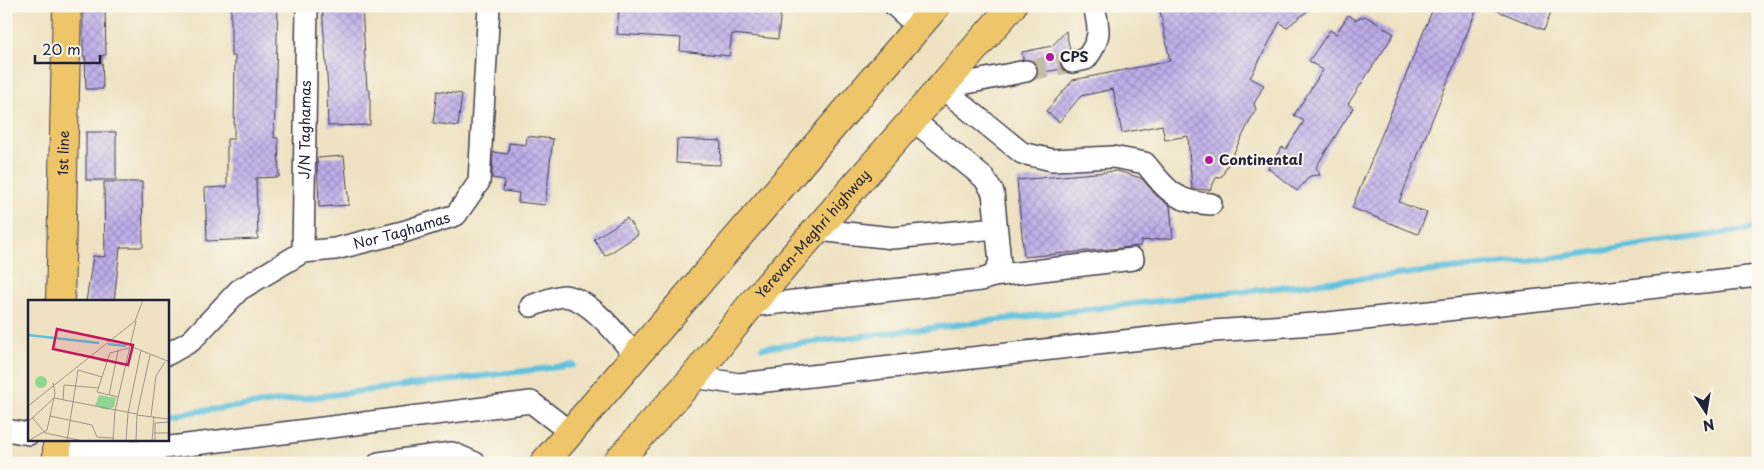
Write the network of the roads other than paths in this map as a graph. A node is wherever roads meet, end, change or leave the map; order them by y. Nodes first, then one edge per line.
1 (67, 6) edge
2 (307, 6) edge
3 (489, 6) edge
4 (895, 6) edge
5 (936, 6) edge
6 (1012, 6) edge
7 (1094, 6) edge
8 (918, 27) junction
9 (1072, 62) tunnel mouth
10 (1026, 71) tunnel mouth
11 (942, 88) junction
12 (912, 120) junction
13 (1211, 204) dead end
14 (996, 228) junction
15 (818, 230) junction
16 (302, 252) junction
17 (1133, 259) dead end
18 (993, 276) junction
19 (1758, 276) edge
20 (60, 300) edge
21 (531, 306) dead end
22 (750, 306) junction
23 (169, 353) edge
24 (635, 355) junction
25 (694, 377) junction
26 (6, 430) edge
27 (570, 432) junction
28 (28, 434) edge
29 (57, 451) edge
30 (379, 463) edge
31 (475, 463) edge
32 (544, 463) edge
33 (616, 463) edge

1 - 20 main road, 1st line
2 - 16 street, J/N Taghamas
3 - 16 street, Nor Taghamas
4 - 8 street
5 - 8 main road
6 - 11 main road, Yerevan-Meghri highway
7 - 9 street
8 - 24 main road
10 - 11 street
11 - 12 main road, Yerevan-Meghri highway
11 - 13 street
12 - 14 street
12 - 15 main road, Yerevan-Meghri highway
14 - 15 street
14 - 18 street
15 - 22 main road, Yerevan-Meghri highway
16 - 23 street, Nor Taghamas
17 - 18 street
18 - 22 street
19 - 25 street
21 - 24 street
22 - 25 main road, Yerevan-Meghri highway
24 - 27 main road
25 - 33 main road, Yerevan-Meghri highway
26 - 28 street
27 - 29 street
27 - 32 main road
30 - 31 street

